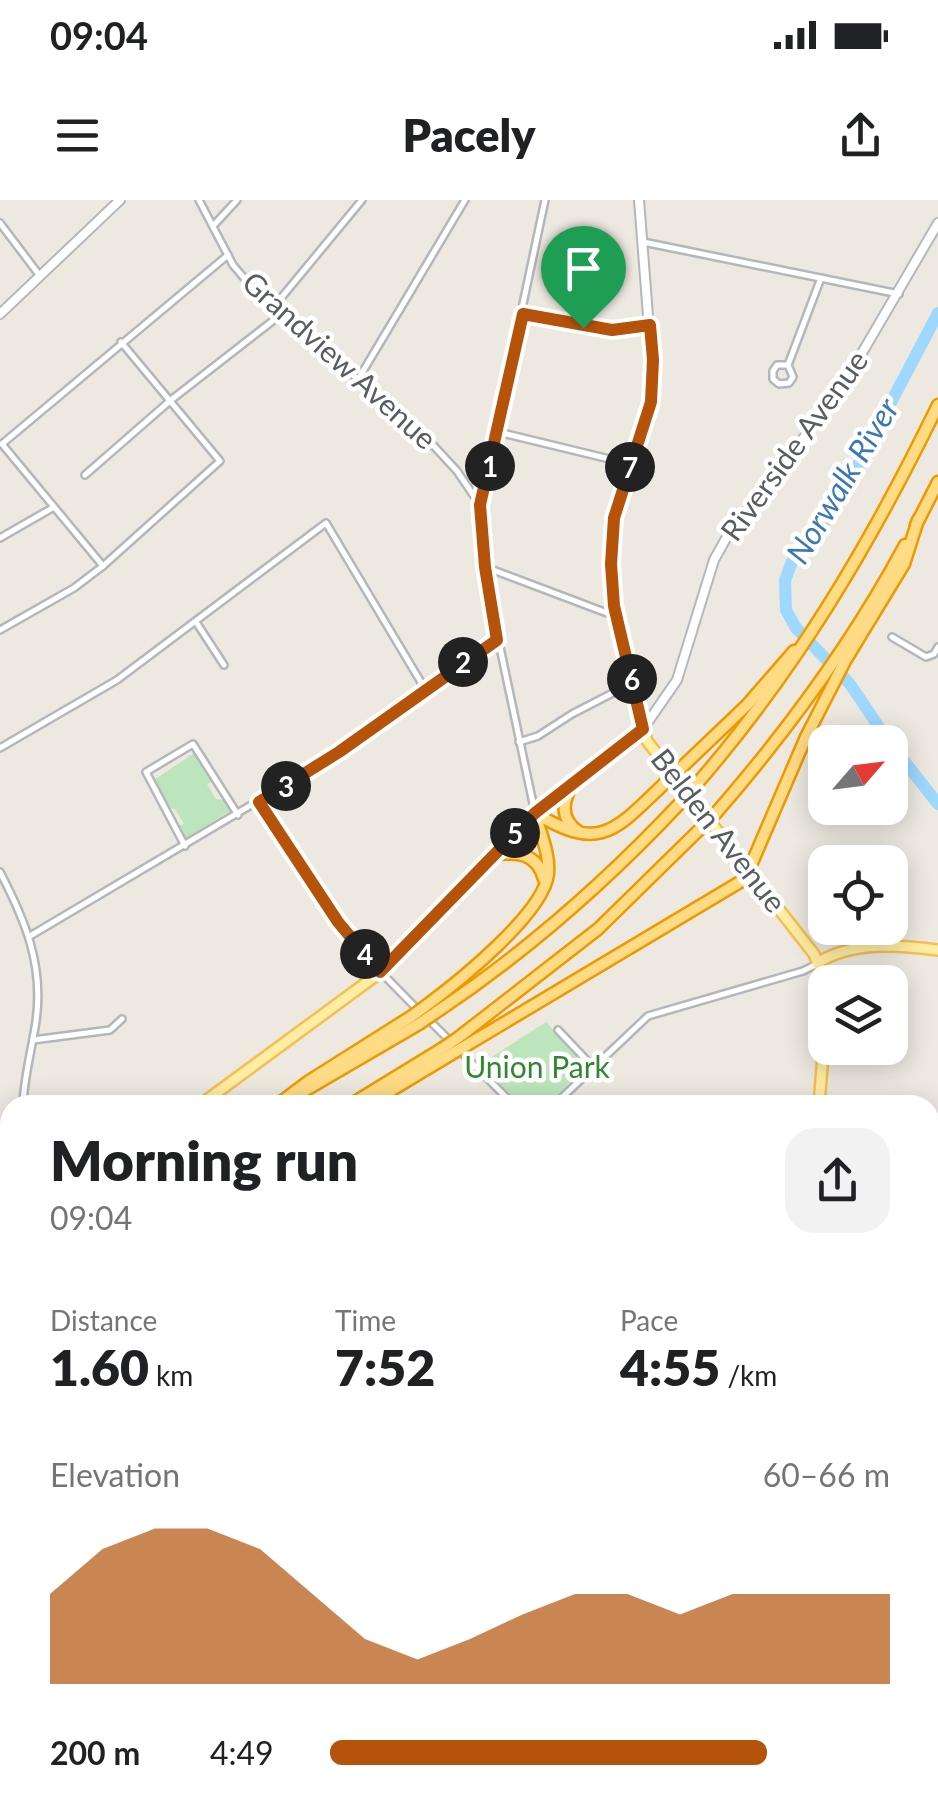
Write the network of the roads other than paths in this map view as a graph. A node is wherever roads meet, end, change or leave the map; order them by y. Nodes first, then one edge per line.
1 (120, 200) edge
2 (199, 200) edge
3 (236, 200) edge
4 (362, 200) edge
5 (465, 200) edge
6 (545, 200) edge
7 (628, 200) edge
8 (639, 203) edge
9 (0, 222) edge
10 (938, 223) edge
11 (214, 225) junction
12 (643, 242) junction
13 (228, 254) junction
14 (40, 276) junction
15 (821, 278) junction
16 (899, 294) junction
17 (272, 309) junction
18 (0, 314) edge
19 (523, 314) junction
20 (279, 316) junction
21 (650, 325) junction
22 (122, 342) junction
23 (788, 365) junction
24 (359, 378) junction
25 (171, 400) junction
26 (938, 406) edge
27 (498, 432) junction
28 (1, 443) edge
29 (630, 464) junction
30 (84, 475) dead end
31 (938, 482) edge
32 (480, 505) junction
33 (54, 506) junction
34 (0, 538) edge
35 (103, 566) junction
36 (485, 567) junction
37 (616, 614) junction
38 (196, 622) junction
39 (0, 630) edge
40 (857, 634) junction
41 (892, 637) dead end
42 (497, 640) junction
43 (938, 647) edge
44 (788, 663) junction
45 (224, 665) dead end
46 (632, 683) junction
47 (425, 689) junction
48 (643, 729) junction
49 (518, 742) junction
50 (0, 748) edge
51 (575, 780) junction
52 (259, 802) junction
53 (535, 813) junction
54 (238, 815) junction
55 (584, 834) junction
56 (185, 846) junction
57 (494, 855) junction
58 (750, 871) junction
59 (0, 872) edge
60 (544, 890) junction
61 (30, 936) junction
62 (938, 950) edge
63 (819, 962) junction
64 (820, 965) edge
65 (380, 972) junction
66 (431, 1009) junction
67 (122, 1019) dead end
68 (558, 1030) dead end
69 (33, 1040) junction
70 (463, 1041) junction
71 (447, 1052) junction
72 (822, 1065) edge
73 (592, 1066) junction
74 (23, 1095) edge
75 (214, 1095) edge
76 (294, 1095) edge
77 (368, 1095) edge
78 (382, 1095) edge
79 (504, 1095) edge
80 (564, 1095) edge
81 (820, 1095) edge

1 - 14 street
2 - 11 street, Grandview Avenue
3 - 11 street
4 - 17 street
5 - 24 street
6 - 19 street
7 - 8 street
8 - 12 street
9 - 14 street
10 - 16 street, Riverside Avenue
11 - 13 street, Grandview Avenue
12 - 15 street
12 - 21 street
13 - 17 street, Grandview Avenue
13 - 22 street
14 - 18 street
15 - 16 street
15 - 23 street
16 - 48 street, Riverside Avenue
17 - 20 street, Grandview Avenue
19 - 21 street
19 - 27 street
20 - 24 street, Grandview Avenue
20 - 25 street
21 - 29 street
22 - 25 street
22 - 28 street
23 - 23 street
24 - 32 street, Grandview Avenue
25 - 30 street
25 - 35 street
26 - 44 highway
27 - 29 street
27 - 32 street
28 - 33 street
29 - 37 street
31 - 40 highway
32 - 36 street
33 - 34 street
33 - 35 street
35 - 39 street
36 - 37 street
36 - 42 street
37 - 46 street
38 - 45 street
38 - 47 street
38 - 50 street
40 - 58 highway
40 - 70 highway, bridge
41 - 43 street
42 - 47 street
42 - 49 street
44 - 55 highway, bridge
44 - 66 highway, bridge
46 - 48 street
46 - 49 street
47 - 52 street
48 - 51 main road
48 - 58 main road, Belden Avenue
49 - 53 street
51 - 53 main road
51 - 55 highway
52 - 54 street
52 - 65 street
53 - 55 highway
53 - 57 main road
53 - 60 highway
54 - 56 street
54 - 56 street
56 - 61 street
57 - 60 highway
57 - 65 main road
58 - 63 main road, Belden Avenue
58 - 70 highway
59 - 61 street
60 - 66 highway
61 - 69 street
62 - 63 main road
63 - 64 main road, Belden Avenue
63 - 73 street
65 - 75 main road
65 - 79 street
66 - 76 highway, bridge
67 - 69 street
68 - 73 street
69 - 74 street
70 - 71 highway, bridge
71 - 77 highway
71 - 78 highway
72 - 81 main road
73 - 80 street

